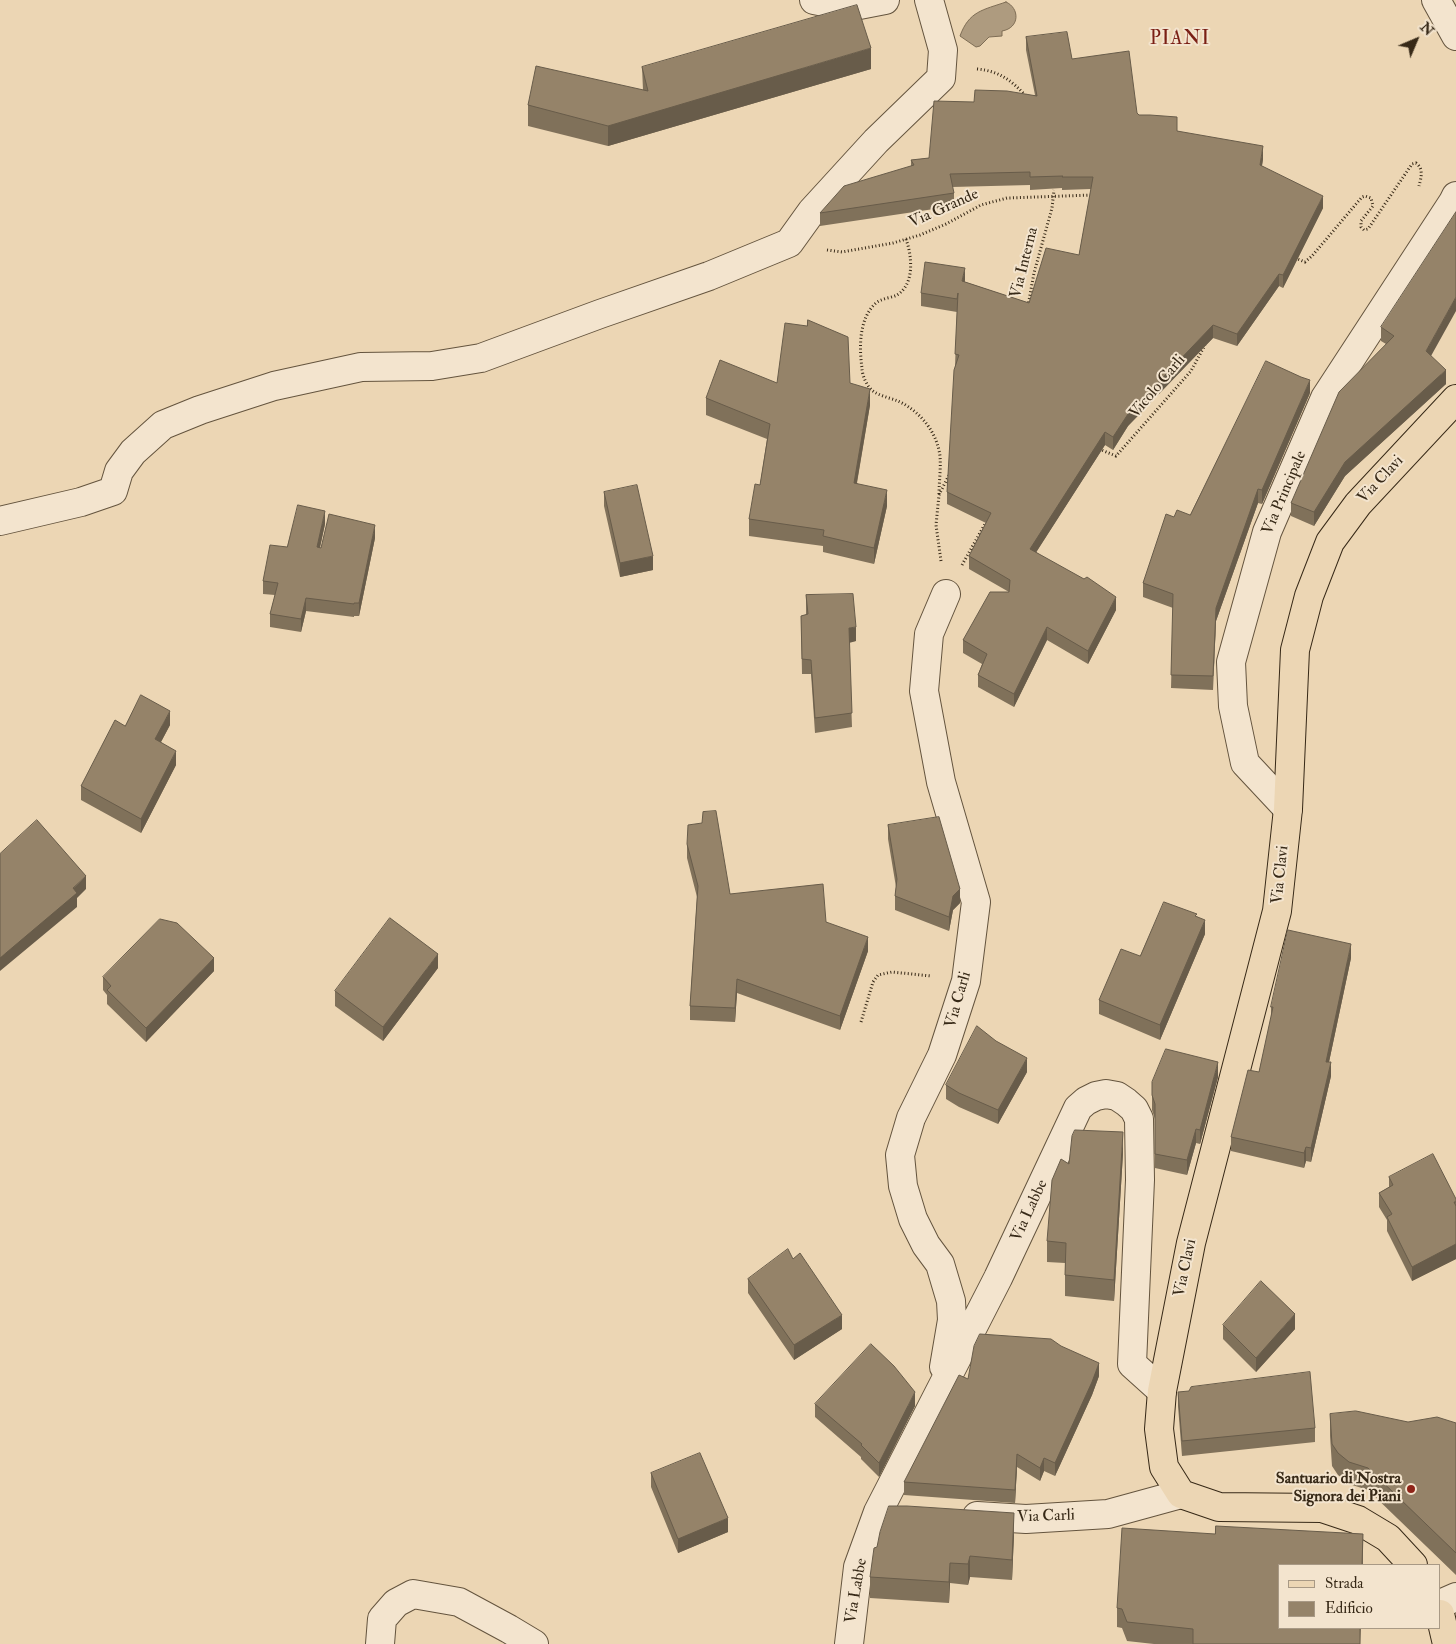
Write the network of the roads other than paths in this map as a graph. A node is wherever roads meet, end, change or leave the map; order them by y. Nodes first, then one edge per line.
1 (814, 0) edge
2 (885, 0) edge
3 (929, 0) edge
4 (1436, 0) edge
5 (1456, 36) edge
6 (1456, 196) edge
7 (1456, 399) edge
8 (0, 521) edge
9 (946, 594) road end
10 (1288, 809) junction
11 (1162, 1391) junction
12 (939, 1395) junction
13 (1181, 1494) junction
14 (907, 1511) edge
15 (878, 1512) junction
16 (957, 1514) edge
17 (1412, 1564) edge
18 (1456, 1597) edge
19 (1441, 1604) edge
20 (1441, 1618) edge
21 (380, 1644) edge
22 (534, 1644) edge
23 (849, 1644) edge
24 (1448, 1644) edge

1 - 2 street
3 - 8 street
4 - 5 street
6 - 10 street, Via Principale
7 - 10 main road, Via Clavi
9 - 12 street, Via Carli
10 - 11 main road, Via Clavi
11 - 12 street, Via Labbe
11 - 13 main road, Via Clavi
12 - 15 street, Via Labbe
13 - 16 street, Via Carli
13 - 17 main road
14 - 15 street
15 - 23 street, Via Labbe
18 - 19 street
20 - 24 main road
21 - 22 street

